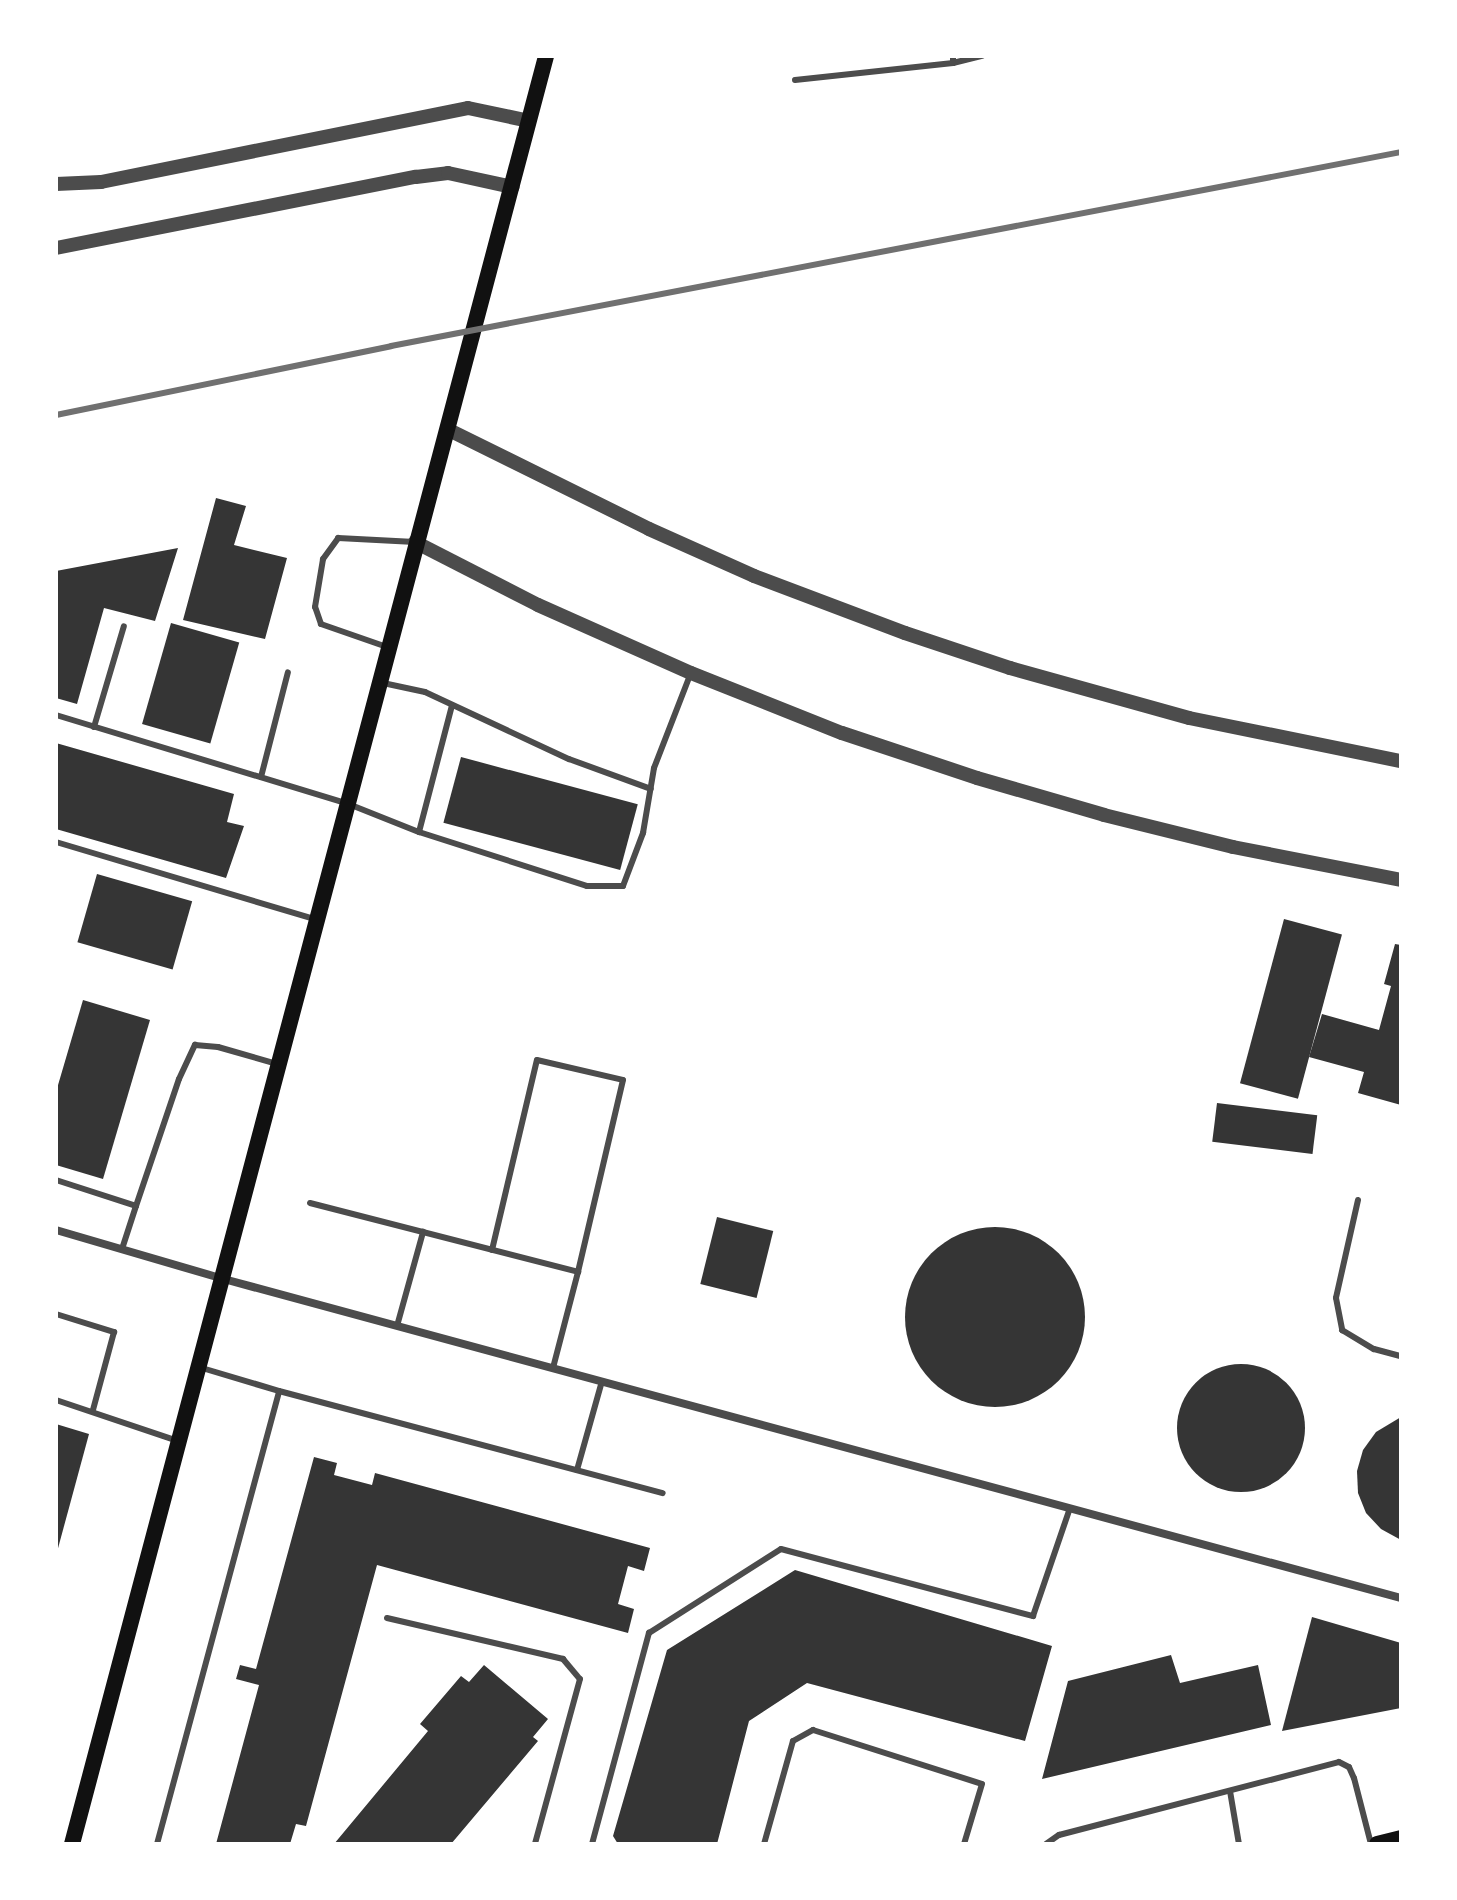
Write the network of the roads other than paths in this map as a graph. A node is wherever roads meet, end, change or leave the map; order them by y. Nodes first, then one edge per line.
1 (546, 56) edge
2 (982, 56) edge
3 (953, 59) edge
4 (795, 80) dead end
5 (529, 121) junction
6 (56, 184) edge
7 (512, 187) junction
8 (56, 248) edge
9 (447, 429) junction
10 (415, 542) junction
11 (124, 626) dead end
12 (387, 647) junction
13 (288, 672) dead end
14 (691, 673) junction
15 (378, 681) junction
16 (452, 705) junction
17 (56, 715) edge
18 (94, 727) junction
19 (1401, 761) edge
20 (261, 777) junction
21 (651, 789) junction
22 (346, 803) junction
23 (419, 832) junction
24 (56, 842) edge
25 (1401, 880) edge
26 (315, 919) junction
27 (277, 1064) junction
28 (56, 1180) edge
29 (1358, 1200) dead end
30 (310, 1203) dead end
31 (136, 1206) junction
32 (56, 1230) edge
33 (423, 1232) junction
34 (122, 1249) junction
35 (492, 1250) junction
36 (578, 1272) junction
37 (220, 1278) junction
38 (56, 1314) edge
39 (397, 1326) junction
40 (1401, 1356) edge
41 (198, 1367) junction
42 (553, 1368) junction
43 (602, 1381) junction
44 (279, 1391) junction
45 (56, 1400) edge
46 (93, 1410) junction
47 (178, 1441) junction
48 (577, 1470) junction
49 (663, 1493) dead end
50 (1070, 1508) junction
51 (1401, 1598) edge
52 (387, 1618) dead end
53 (1230, 1791) junction
54 (1401, 1838) edge
55 (72, 1844) edge
56 (157, 1844) edge
57 (535, 1844) edge
58 (592, 1844) edge
59 (764, 1844) edge
60 (964, 1844) edge
61 (1046, 1844) edge
62 (1239, 1844) edge
63 (1371, 1844) edge
64 (1377, 1844) edge

1 - 5 main road
2 - 3 lane
3 - 4 lane
5 - 6 street
5 - 7 main road
7 - 8 street
7 - 9 main road
9 - 10 main road
9 - 19 street
10 - 12 main road
10 - 12 lane
10 - 14 street
11 - 18 lane
12 - 15 main road
13 - 20 lane
14 - 21 lane
14 - 25 street
15 - 16 lane
15 - 22 main road
16 - 21 lane
16 - 23 lane
17 - 18 lane
18 - 20 lane
20 - 22 lane
21 - 23 lane
22 - 23 lane
22 - 26 main road
24 - 26 lane
26 - 27 main road
27 - 31 lane
27 - 37 main road
28 - 31 lane
29 - 40 lane
30 - 33 lane
31 - 34 lane
32 - 34 street
33 - 35 lane
33 - 39 lane
34 - 37 street
35 - 36 lane
35 - 36 lane
36 - 42 lane
37 - 39 street
37 - 41 main road
38 - 46 lane
39 - 42 street
41 - 44 lane
41 - 47 main road
42 - 43 street
43 - 48 lane
43 - 50 street
44 - 48 lane
44 - 56 lane
45 - 46 lane
46 - 47 lane
47 - 55 main road
48 - 49 lane
50 - 51 street
50 - 58 lane
52 - 57 lane
53 - 61 lane
53 - 62 lane
53 - 63 lane
54 - 64 main road
59 - 60 lane

